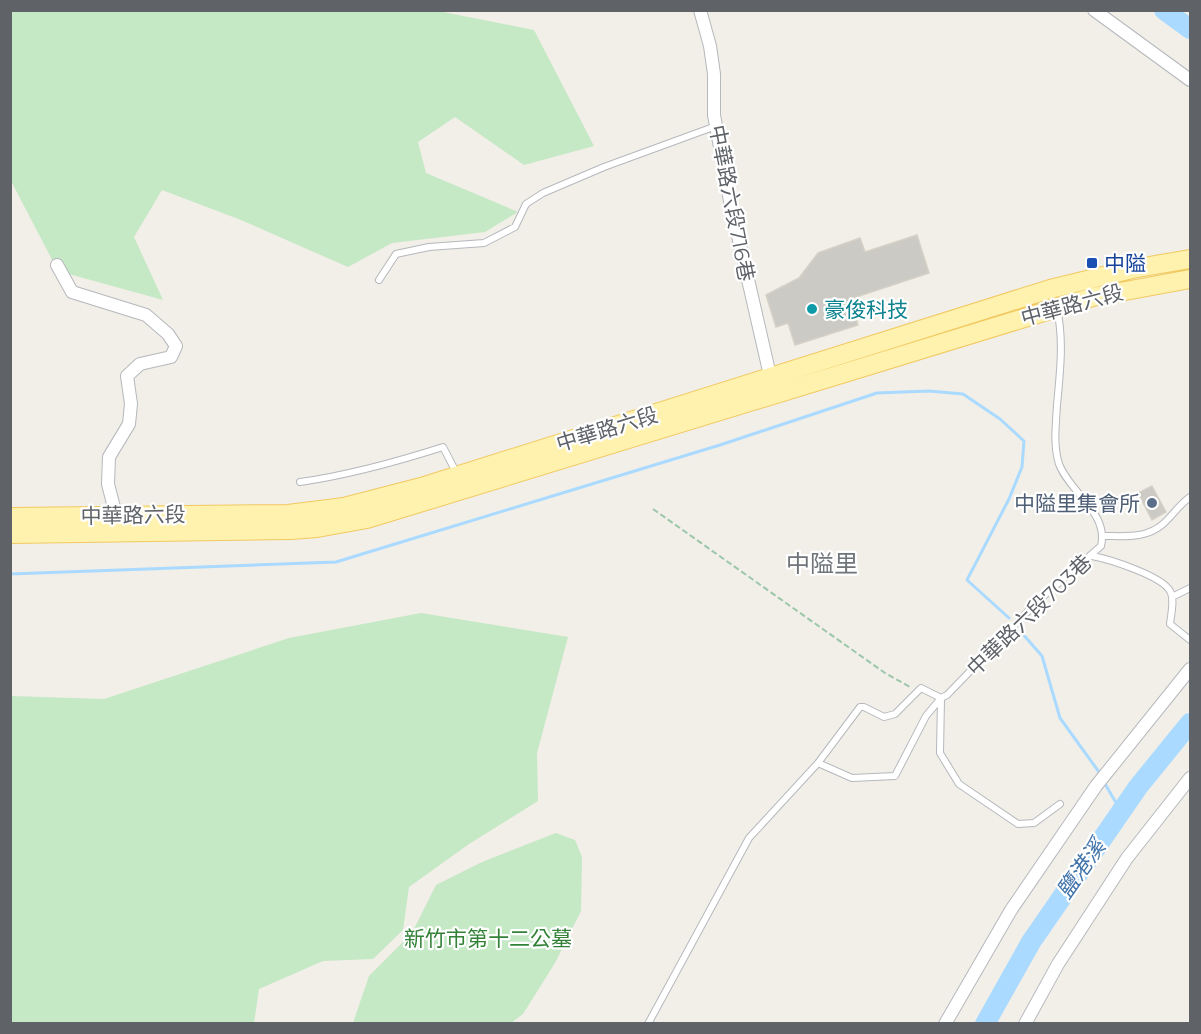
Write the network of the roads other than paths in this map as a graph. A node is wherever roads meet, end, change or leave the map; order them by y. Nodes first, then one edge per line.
1 (700, 10) edge
2 (1094, 10) edge
3 (1191, 80) edge
4 (716, 126) junction
5 (1191, 259) edge
6 (57, 265) dead end
7 (1191, 279) edge
8 (379, 280) dead end
9 (1050, 289) junction
10 (1057, 308) junction
11 (773, 386) junction
12 (457, 476) junction
13 (300, 482) dead end
14 (1191, 497) edge
15 (116, 515) junction
16 (10, 517) edge
17 (10, 534) edge
18 (1103, 536) junction
19 (1092, 556) junction
20 (1191, 588) edge
21 (1172, 597) junction
22 (1191, 640) edge
23 (1191, 669) edge
24 (941, 698) junction
25 (818, 763) junction
26 (1191, 778) edge
27 (1060, 804) dead end
28 (648, 1023) edge
29 (945, 1023) edge
30 (1025, 1023) edge

1 - 4 street, 中華路六段716巷
2 - 3 street
4 - 8 lane
4 - 11 street, 中華路六段716巷
5 - 9 main road, 中華路六段
6 - 15 street
7 - 10 main road, 中華路六段
9 - 10 lane, 中華路六段703巷
9 - 11 main road, 中華路六段
10 - 11 main road, 中華路六段
10 - 18 lane, 中華路六段703巷
11 - 12 main road, 中華路六段
11 - 17 main road, 中華路六段
12 - 13 lane
12 - 15 main road, 中華路六段
14 - 18 lane
15 - 16 main road, 中華路六段
18 - 19 lane, 中華路六段703巷
19 - 21 lane
19 - 24 lane, 中華路六段703巷
20 - 21 lane
21 - 22 lane
23 - 29 street
24 - 25 lane
24 - 25 lane, 中華路六段703巷
24 - 27 lane
25 - 28 lane
26 - 30 street

